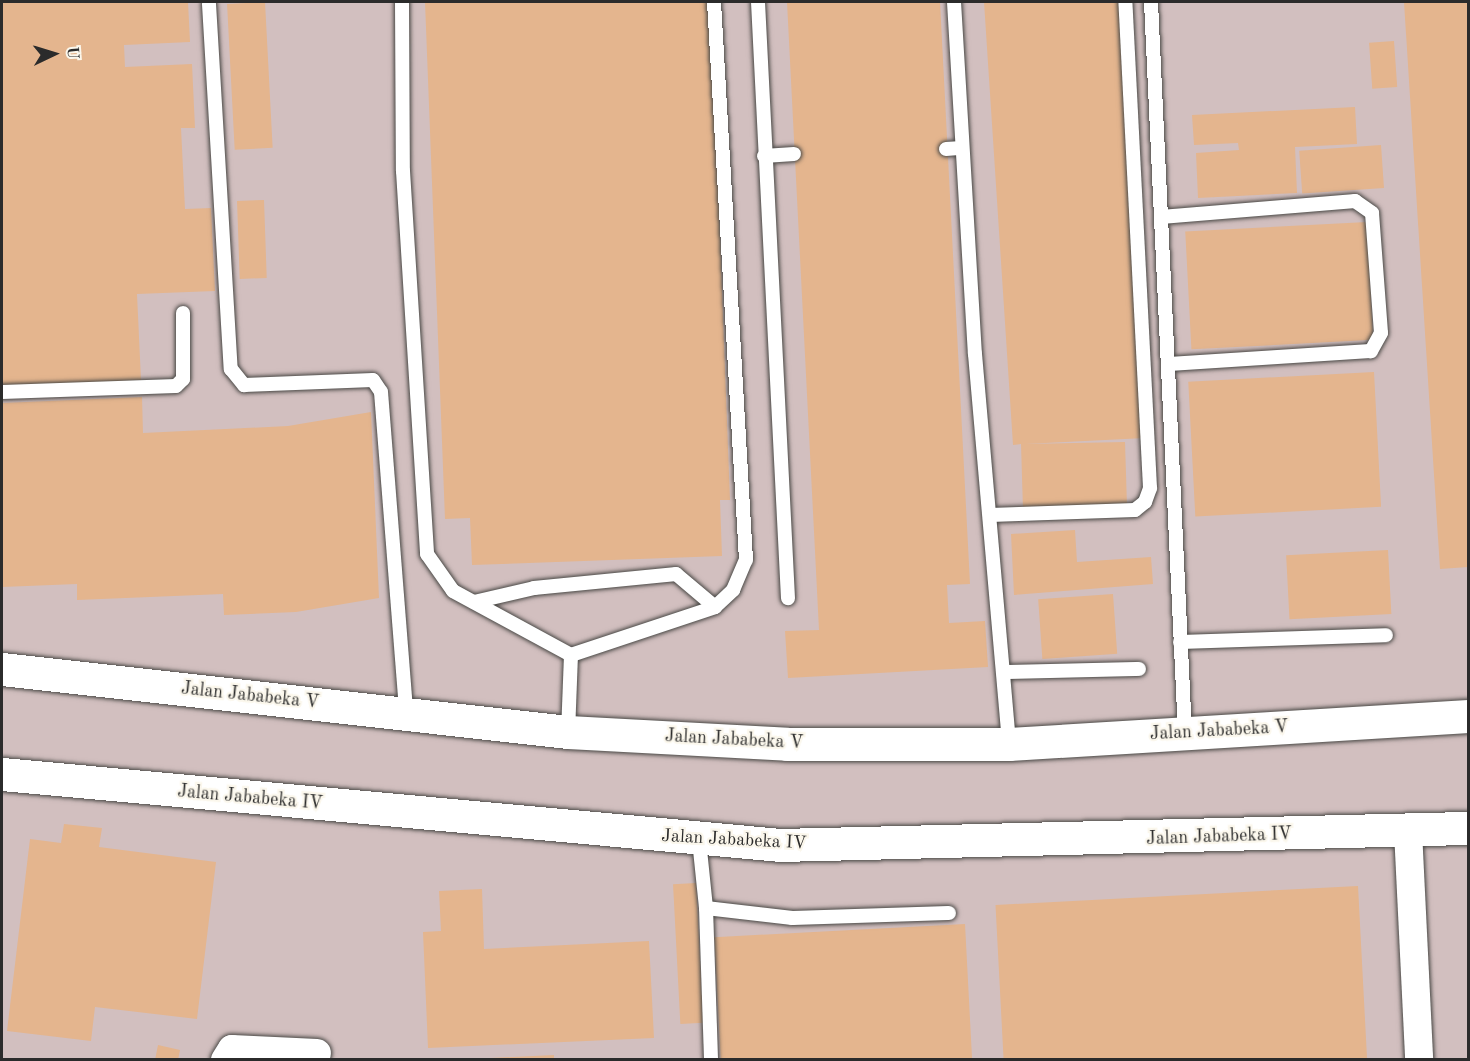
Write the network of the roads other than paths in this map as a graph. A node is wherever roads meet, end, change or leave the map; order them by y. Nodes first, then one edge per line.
1 (402, 2) edge
2 (714, 2) edge
3 (758, 2) edge
4 (954, 2) edge
5 (1125, 2) edge
6 (1151, 2) edge
7 (209, 4) dead end
8 (962, 148) junction
9 (946, 149) dead end
10 (794, 154) dead end
11 (764, 156) junction
12 (1161, 217) junction
13 (183, 313) dead end
14 (1168, 364) junction
15 (2, 392) edge
16 (990, 516) junction
17 (788, 598) dead end
18 (474, 602) junction
19 (715, 607) junction
20 (1386, 635) dead end
21 (1180, 642) junction
22 (571, 655) junction
23 (2, 669) edge
24 (1139, 669) dead end
25 (1005, 672) junction
26 (406, 713) junction
27 (1468, 716) edge
28 (568, 732) junction
29 (1185, 733) junction
30 (1009, 744) junction
31 (2, 774) edge
32 (1468, 828) edge
33 (1408, 831) junction
34 (699, 840) junction
35 (706, 908) junction
36 (949, 913) dead end
37 (317, 1053) dead end
38 (276, 1056) edge
39 (225, 1059) edge
40 (711, 1059) edge
41 (1419, 1059) edge

1 - 18 lane
2 - 19 lane
3 - 11 lane
4 - 8 lane
5 - 16 lane
6 - 12 lane
7 - 26 lane
8 - 9 lane
8 - 16 lane
10 - 11 lane
11 - 17 lane
12 - 14 lane
12 - 14 lane
13 - 15 lane
14 - 21 lane
16 - 25 lane
18 - 19 lane
18 - 22 lane
19 - 22 lane
20 - 21 lane
21 - 29 lane
22 - 28 lane
23 - 26 street, Jalan Jababeka V
24 - 25 lane
25 - 30 lane
26 - 28 street, Jalan Jababeka V
27 - 29 street, Jalan Jababeka V
28 - 30 street, Jalan Jababeka V
29 - 30 street, Jalan Jababeka V
31 - 34 street, Jalan Jababeka IV
32 - 33 street, Jalan Jababeka IV
33 - 34 street, Jalan Jababeka IV
33 - 41 street
34 - 35 lane
35 - 36 lane
35 - 40 lane
37 - 38 street
38 - 39 street

